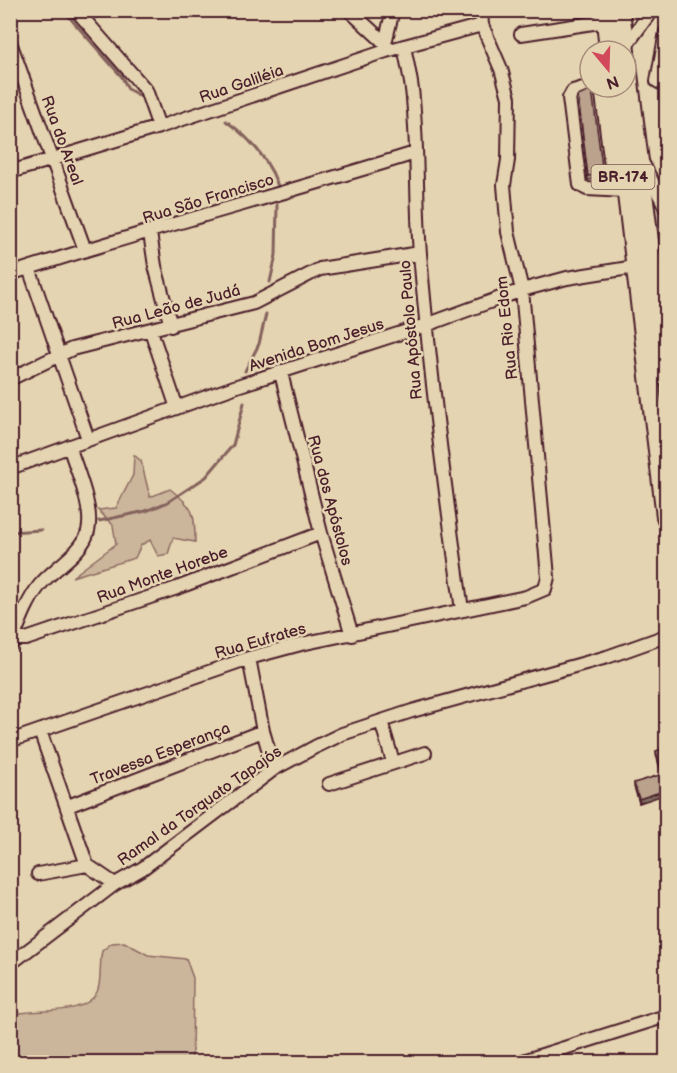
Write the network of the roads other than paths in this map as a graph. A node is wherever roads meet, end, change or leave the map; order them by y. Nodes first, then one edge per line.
1 (76, 10) edge
2 (349, 10) edge
3 (393, 10) edge
4 (481, 10) edge
5 (652, 10) edge
6 (610, 14) edge
7 (482, 25) junction
8 (666, 32) edge
9 (521, 34) dead end
10 (617, 39) edge
11 (631, 39) edge
12 (10, 42) edge
13 (404, 46) junction
14 (385, 47) junction
15 (666, 86) edge
16 (578, 90) edge
17 (603, 99) edge
18 (615, 99) edge
19 (629, 99) edge
20 (159, 127) junction
21 (415, 153) junction
22 (52, 158) junction
23 (639, 158) junction
24 (10, 172) edge
25 (619, 190) junction
26 (666, 208) edge
27 (150, 233) junction
28 (85, 250) junction
29 (420, 253) junction
30 (635, 267) junction
31 (29, 268) junction
32 (10, 274) edge
33 (638, 285) junction
34 (522, 290) junction
35 (662, 300) edge
36 (429, 324) junction
37 (171, 326) junction
38 (151, 331) junction
39 (59, 354) junction
40 (281, 373) junction
41 (666, 376) edge
42 (10, 379) edge
43 (177, 408) junction
44 (88, 439) junction
45 (69, 446) junction
46 (10, 468) edge
47 (666, 517) edge
48 (321, 533) junction
49 (526, 597) joint
50 (462, 610) junction
51 (352, 634) junction
52 (666, 636) edge
53 (12, 642) edge
54 (249, 658) junction
55 (381, 721) junction
56 (40, 731) junction
57 (263, 731) junction
58 (10, 741) edge
59 (425, 753) dead end
60 (393, 762) junction
61 (274, 769) junction
62 (329, 784) dead end
63 (68, 806) junction
64 (87, 865) junction
65 (38, 873) dead end
66 (115, 884) junction
67 (10, 964) edge
68 (666, 1016) edge
69 (520, 1062) edge

1 - 20 street
2 - 14 street
3 - 14 street
4 - 7 street, Rua Rio Edom
5 - 11 street
6 - 9 street
6 - 10 highway, BR-174
7 - 13 street, Rua Galiléia
7 - 34 street, Rua Rio Edom
8 - 15 street
12 - 22 street, Rua do Areal
13 - 14 street, Rua Galiléia
13 - 21 street, Rua Apóstolo Paulo
14 - 20 street, Rua Galiléia
16 - 25 street
17 - 25 street
18 - 25 highway, BR-174
19 - 23 highway, BR-174
20 - 22 street, Rua Galiléia
21 - 27 street, Rua São Francisco
21 - 29 street, Rua Apóstolo Paulo
22 - 24 street, Rua Galiléia
22 - 28 street, Rua do Areal
23 - 26 street
23 - 35 highway, BR-174
25 - 30 highway, BR-174
27 - 28 street, Rua São Francisco
27 - 37 street
28 - 31 street, Rua São Francisco
29 - 36 street, Rua Apóstolo Paulo
29 - 37 street, Rua Leão de Judá
30 - 33 highway, BR-174
30 - 34 street, Avenida Bom Jesus
31 - 32 street, Rua São Francisco
31 - 39 street
33 - 35 street
33 - 47 highway, BR-174
34 - 36 street, Avenida Bom Jesus
34 - 49 street, Rua Rio Edom
35 - 41 highway, BR-174
36 - 40 street, Avenida Bom Jesus
36 - 50 street, Rua Apóstolo Paulo
37 - 38 street, Rua Leão de Judá
38 - 39 street, Rua Leão de Judá
38 - 43 street
39 - 42 street, Rua Leão de Judá
39 - 44 street
40 - 43 street, Avenida Bom Jesus
40 - 48 street, Rua dos Apóstolos
43 - 44 street, Avenida Bom Jesus
44 - 45 street, Avenida Bom Jesus
45 - 46 street, Avenida Bom Jesus
45 - 53 street
48 - 51 street, Rua dos Apóstolos
48 - 53 street, Rua Monte Horebe
49 - 50 street, Rua Eufrates
50 - 51 street, Rua Eufrates
51 - 54 street, Rua Eufrates
52 - 55 street, Ramal da Torquato Tapajós
54 - 56 street, Rua Eufrates
54 - 57 street
55 - 60 street
55 - 61 street, Ramal da Torquato Tapajós
56 - 58 street, Rua Eufrates
56 - 63 street
57 - 61 street
57 - 63 street, Travessa Esperança
59 - 60 street
60 - 62 street
61 - 66 street, Ramal da Torquato Tapajós
63 - 64 street
64 - 65 street
64 - 66 street
66 - 67 street, Ramal da Torquato Tapajós
68 - 69 street

